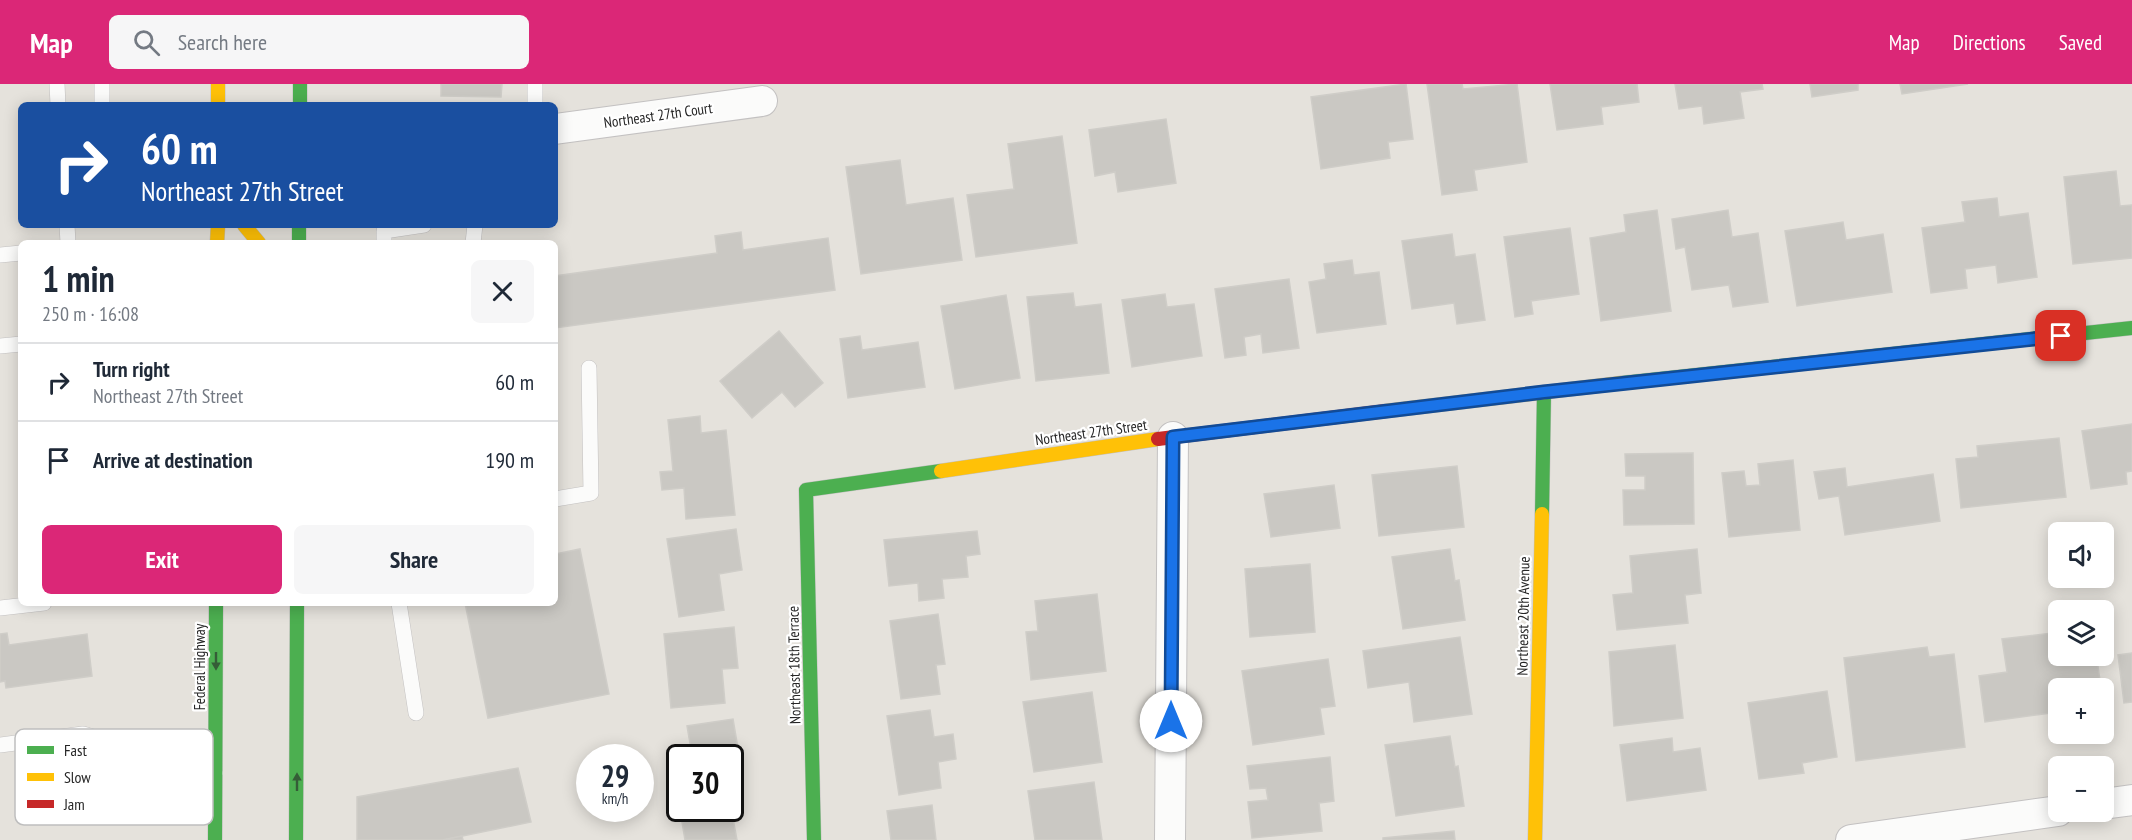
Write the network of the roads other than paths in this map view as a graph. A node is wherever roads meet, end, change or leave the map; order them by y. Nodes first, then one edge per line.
1 (57, 84) edge
2 (102, 84) edge
3 (218, 84) edge
4 (300, 84) edge
5 (535, 84) edge
6 (762, 101) dead end
7 (58, 102) edge
8 (102, 102) edge
9 (218, 102) edge
10 (300, 102) edge
11 (535, 102) edge
12 (558, 129) edge
13 (246, 228) edge
14 (404, 228) edge
15 (256, 240) edge
16 (384, 240) edge
17 (18, 253) edge
18 (0, 255) edge
19 (2132, 328) edge
20 (18, 344) edge
21 (0, 346) edge
22 (589, 368) dead end
23 (1544, 392) junction
24 (1173, 437) junction
25 (806, 490) joint
26 (558, 498) edge
27 (18, 606) edge
28 (216, 606) edge
29 (297, 606) edge
30 (399, 606) edge
31 (0, 608) edge
32 (416, 713) dead end
33 (15, 743) edge
34 (0, 745) edge
35 (215, 773) joint
36 (2132, 800) edge
37 (2114, 802) edge
38 (2048, 812) edge
39 (215, 840) edge
40 (296, 840) edge
41 (814, 840) edge
42 (1170, 840) edge
43 (1535, 840) edge
44 (1851, 840) edge

1 - 7 lane
2 - 8 lane
3 - 9 street
4 - 10 street
5 - 11 lane
6 - 12 street, Northeast 27th Court
13 - 15 street
14 - 16 lane
17 - 18 lane
19 - 23 street, Northeast 27th Street
20 - 21 lane
22 - 26 lane
23 - 24 street, Northeast 27th Street
23 - 43 street, Northeast 20th Avenue
24 - 25 street, Northeast 27th Street
24 - 42 street
25 - 41 street, Northeast 18th Terrace
27 - 31 lane
28 -> 35 street, Federal Highway
40 -> 29 street
30 - 32 lane
33 - 34 lane
35 - 39 street, Federal Highway
36 - 37 street
38 - 44 street

